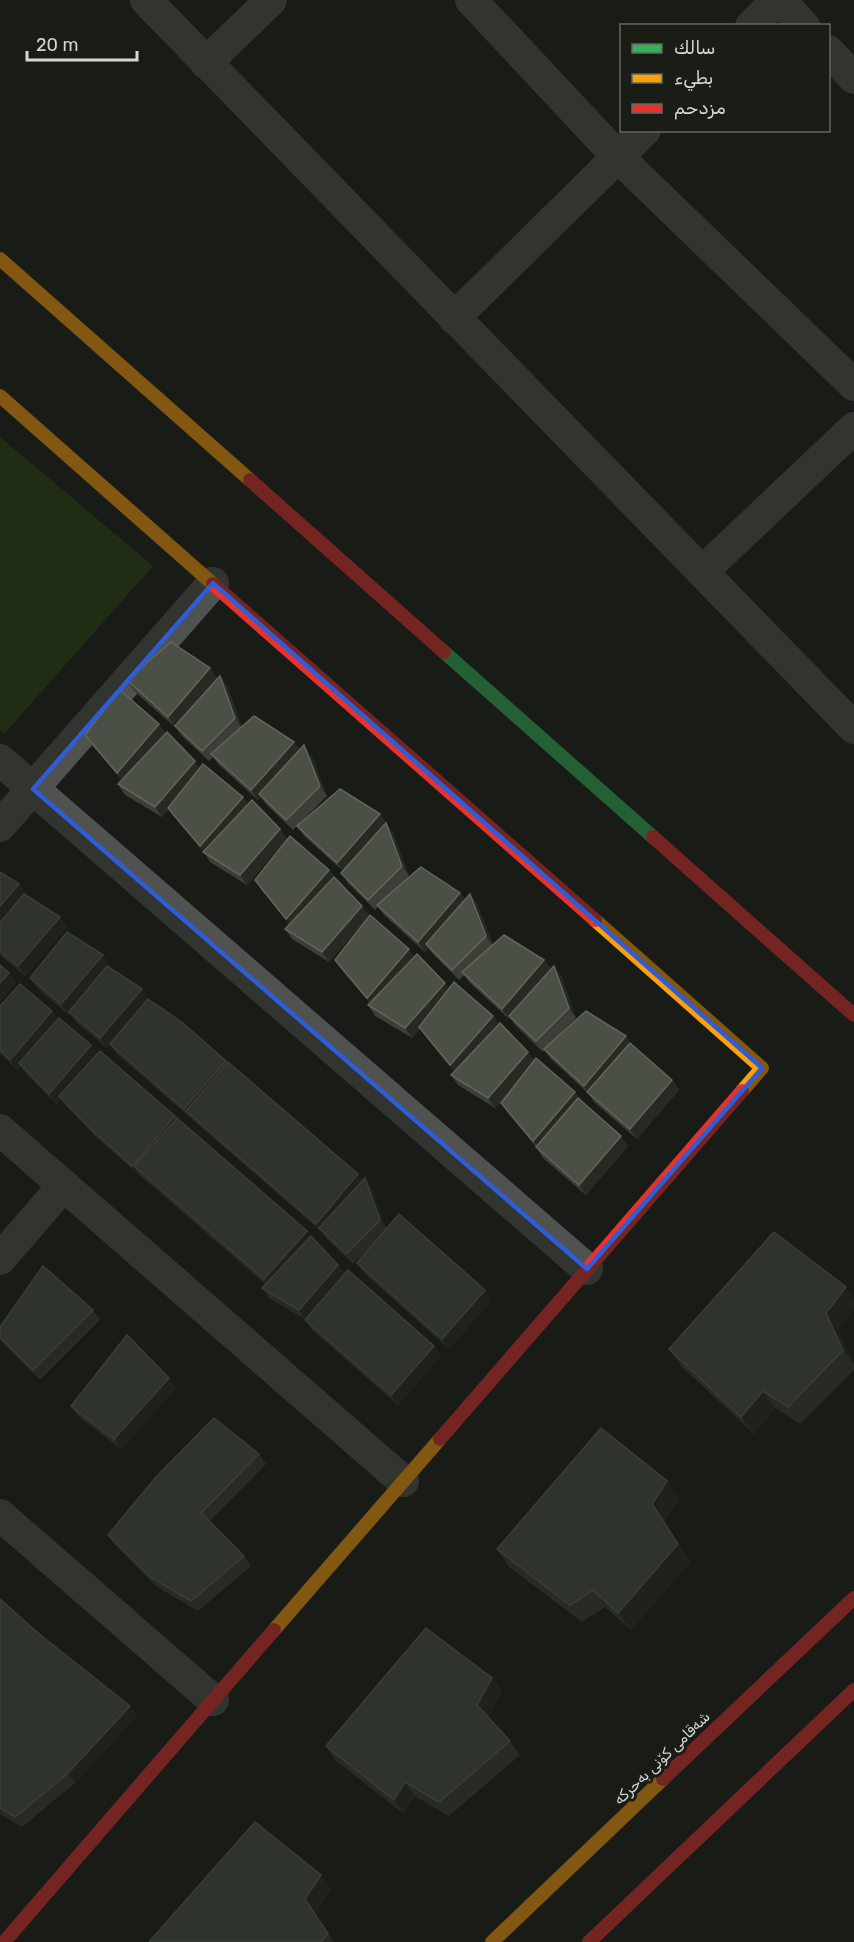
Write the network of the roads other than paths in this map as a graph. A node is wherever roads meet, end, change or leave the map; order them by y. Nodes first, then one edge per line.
1 (146, 0) edge
2 (272, 0) edge
3 (471, 0) edge
4 (779, 0) edge
5 (754, 24) edge
6 (802, 24) edge
7 (830, 53) edge
8 (206, 63) junction
9 (854, 78) edge
10 (643, 132) edge
11 (618, 157) junction
12 (0, 259) edge
13 (454, 318) junction
14 (854, 385) edge
15 (0, 396) edge
16 (854, 428) edge
17 (702, 572) junction
18 (213, 583) junction
19 (854, 728) edge
20 (0, 760) edge
21 (33, 789) junction
22 (0, 826) edge
23 (854, 1015) edge
24 (0, 1130) edge
25 (64, 1185) junction
26 (0, 1259) edge
27 (587, 1269) junction
28 (404, 1481) junction
29 (0, 1515) edge
30 (854, 1598) edge
31 (854, 1690) edge
32 (213, 1700) junction
33 (10, 1934) edge
34 (492, 1942) edge
35 (589, 1942) edge

1 - 8 street
2 - 8 street
3 - 11 street
4 - 5 street
4 - 6 street
7 - 9 street
8 - 13 street
10 - 11 street
11 - 13 street
11 - 14 street
12 - 23 street
13 - 17 street
15 - 18 street
16 - 17 street
17 - 19 street
18 - 21 street
18 - 27 street
20 - 21 street
21 - 22 street
21 - 27 street
24 - 25 street
25 - 26 street
25 - 28 street
27 - 28 street
28 - 32 street
29 - 32 street
30 - 34 street, شەقامی کۆنی بەحرکە
31 - 35 street
32 - 33 street

